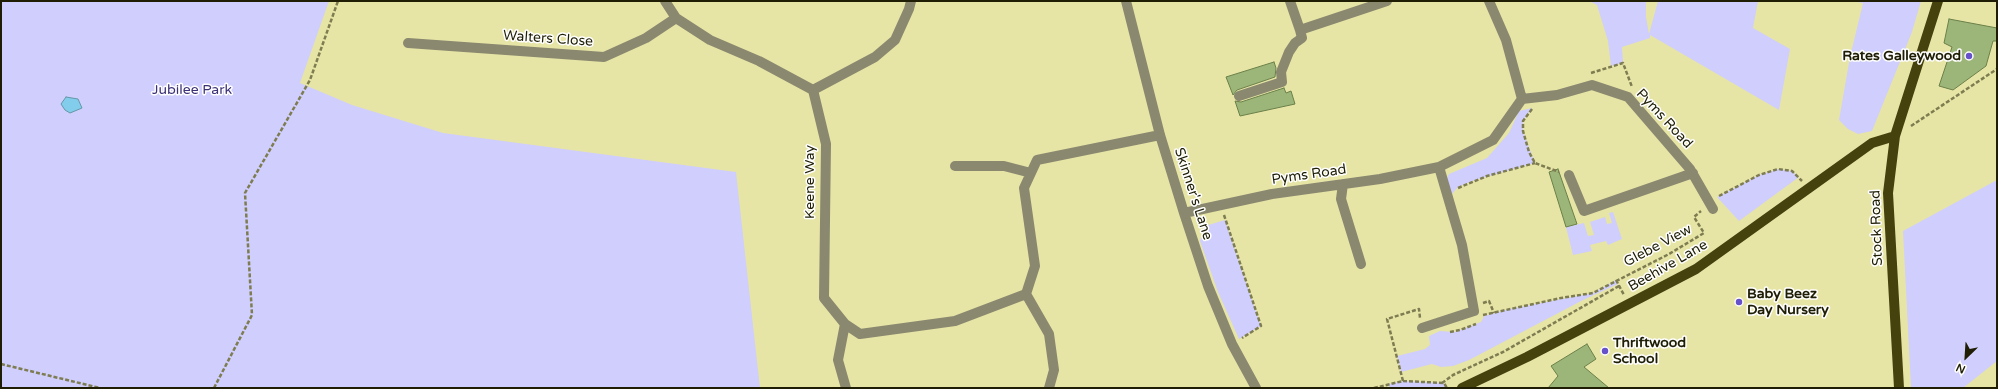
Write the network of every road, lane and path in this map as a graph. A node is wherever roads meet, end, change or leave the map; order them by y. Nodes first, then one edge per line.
1 (338, 1) edge
2 (665, 1) edge
3 (911, 1) edge
4 (1126, 1) edge
5 (1290, 1) edge
6 (1387, 1) edge
7 (1489, 1) edge
8 (1938, 1) edge
9 (676, 18) junction
10 (1300, 30) junction
11 (408, 43) dead end
12 (1623, 63) dead end
13 (1997, 69) edge
14 (1584, 75) dead end
15 (813, 90) junction
16 (1239, 96) dead end
17 (1526, 99) junction
18 (1160, 135) junction
19 (1895, 136) junction
20 (1535, 164) junction
21 (955, 166) dead end
22 (1439, 166) junction
23 (1031, 173) junction
24 (1693, 173) junction
25 (1569, 175) joint
26 (1343, 184) junction
27 (1809, 189) junction
28 (1448, 199) junction
29 (1220, 206) junction
30 (1712, 206) junction
31 (1184, 213) junction
32 (1361, 264) dead end
33 (1616, 280) junction
34 (1619, 286) junction
35 (1026, 294) junction
36 (1628, 304) junction
37 (1474, 311) junction
38 (845, 324) junction
39 (1422, 328) joint
40 (1232, 344) junction
41 (1, 364) edge
42 (1403, 381) junction
43 (1442, 383) junction
44 (100, 388) edge
45 (214, 388) edge
46 (846, 388) edge
47 (1049, 388) edge
48 (1256, 388) edge
49 (1374, 388) edge
50 (1447, 388) edge
51 (1462, 388) edge
52 (1899, 388) edge

1 - 45 path
2 - 9 street
3 - 15 street
4 - 18 street, Skinner's Lane
5 - 10 street
6 - 10 street
7 - 17 street
8 - 19 main road, Stock Road
9 - 11 street, Walters Close
9 - 15 street
10 - 16 street
12 - 14 path
13 - 19 path
15 - 38 street, Keene Way
17 - 20 path
17 - 22 street, Pyms Road
17 - 24 street, Pyms Road
18 - 23 street
18 - 31 street, Skinner's Lane
19 - 27 main road, Beehive Lane
19 - 52 main road, Stock Road
20 - 25 path
20 - 28 path
21 - 23 street
22 - 26 street, Pyms Road
22 - 28 street
23 - 35 street
24 - 25 street
24 - 30 street, Pyms Road
26 - 29 street, Pyms Road
26 - 32 street
27 - 30 path, Glebe View
27 - 36 main road, Beehive Lane
28 - 37 street
29 - 31 street, Pyms Road
29 - 40 path
30 - 33 path, Glebe View
31 - 40 street, Skinner's Lane
33 - 34 path
33 - 37 path, Glebe View
34 - 36 path
34 - 43 path
35 - 38 street, Keene Way
35 - 47 street
36 - 51 main road, Beehive Lane
37 - 39 street
38 - 46 street
39 - 42 path
40 - 48 street, Skinner's Lane
41 - 44 path
42 - 43 path
42 - 49 path
43 - 50 path

